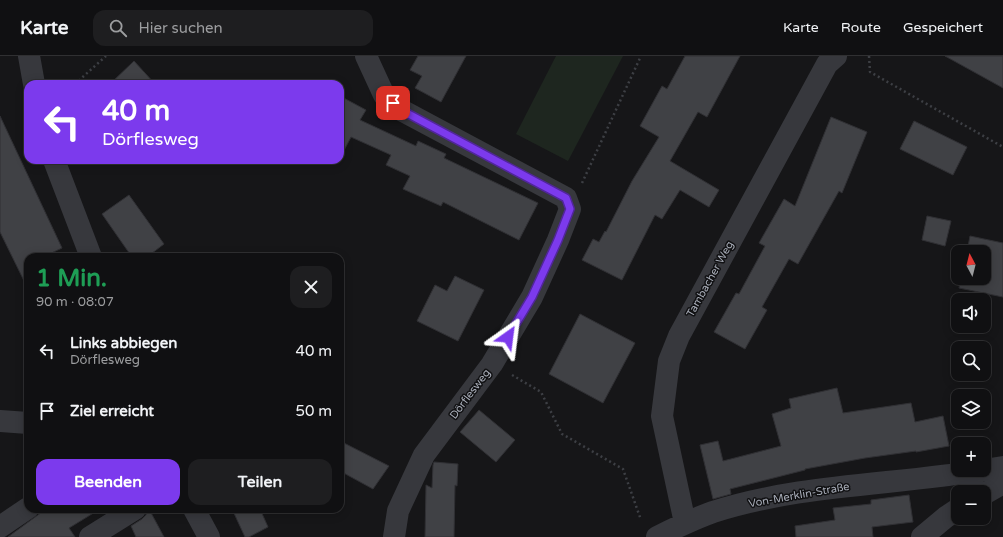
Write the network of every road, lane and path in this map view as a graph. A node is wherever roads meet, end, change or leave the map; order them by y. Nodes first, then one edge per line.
1 (29, 56) edge
2 (106, 56) edge
3 (366, 56) edge
4 (641, 56) edge
5 (836, 56) edge
6 (869, 56) edge
7 (33, 80) edge
8 (79, 80) edge
9 (1003, 147) edge
10 (56, 164) edge
11 (570, 209) junction
12 (89, 253) edge
13 (492, 364) junction
14 (0, 421) edge
15 (24, 423) edge
16 (1003, 467) edge
17 (991, 470) edge
18 (958, 477) edge
19 (1003, 483) edge
20 (991, 490) edge
21 (24, 511) edge
22 (129, 513) edge
23 (196, 513) edge
24 (951, 514) edge
25 (685, 523) junction
26 (0, 527) edge
27 (650, 530) edge
28 (90, 537) edge
29 (209, 537) edge
30 (394, 537) edge
31 (922, 537) edge

1 - 7 street
2 - 8 path
3 - 11 street
4 - 11 path
5 - 25 street, Tambacher Weg
6 - 9 path
10 - 12 street
11 - 13 street, Dörflesweg
13 - 27 path
13 - 30 street, Dörflesweg
14 - 15 street
16 - 17 street, Von-Merklin-Straße
18 - 25 street, Von-Merklin-Straße
19 - 20 street
21 - 26 street
22 - 28 street
23 - 29 street
24 - 31 street
25 - 27 street, Von-Merklin-Straße

